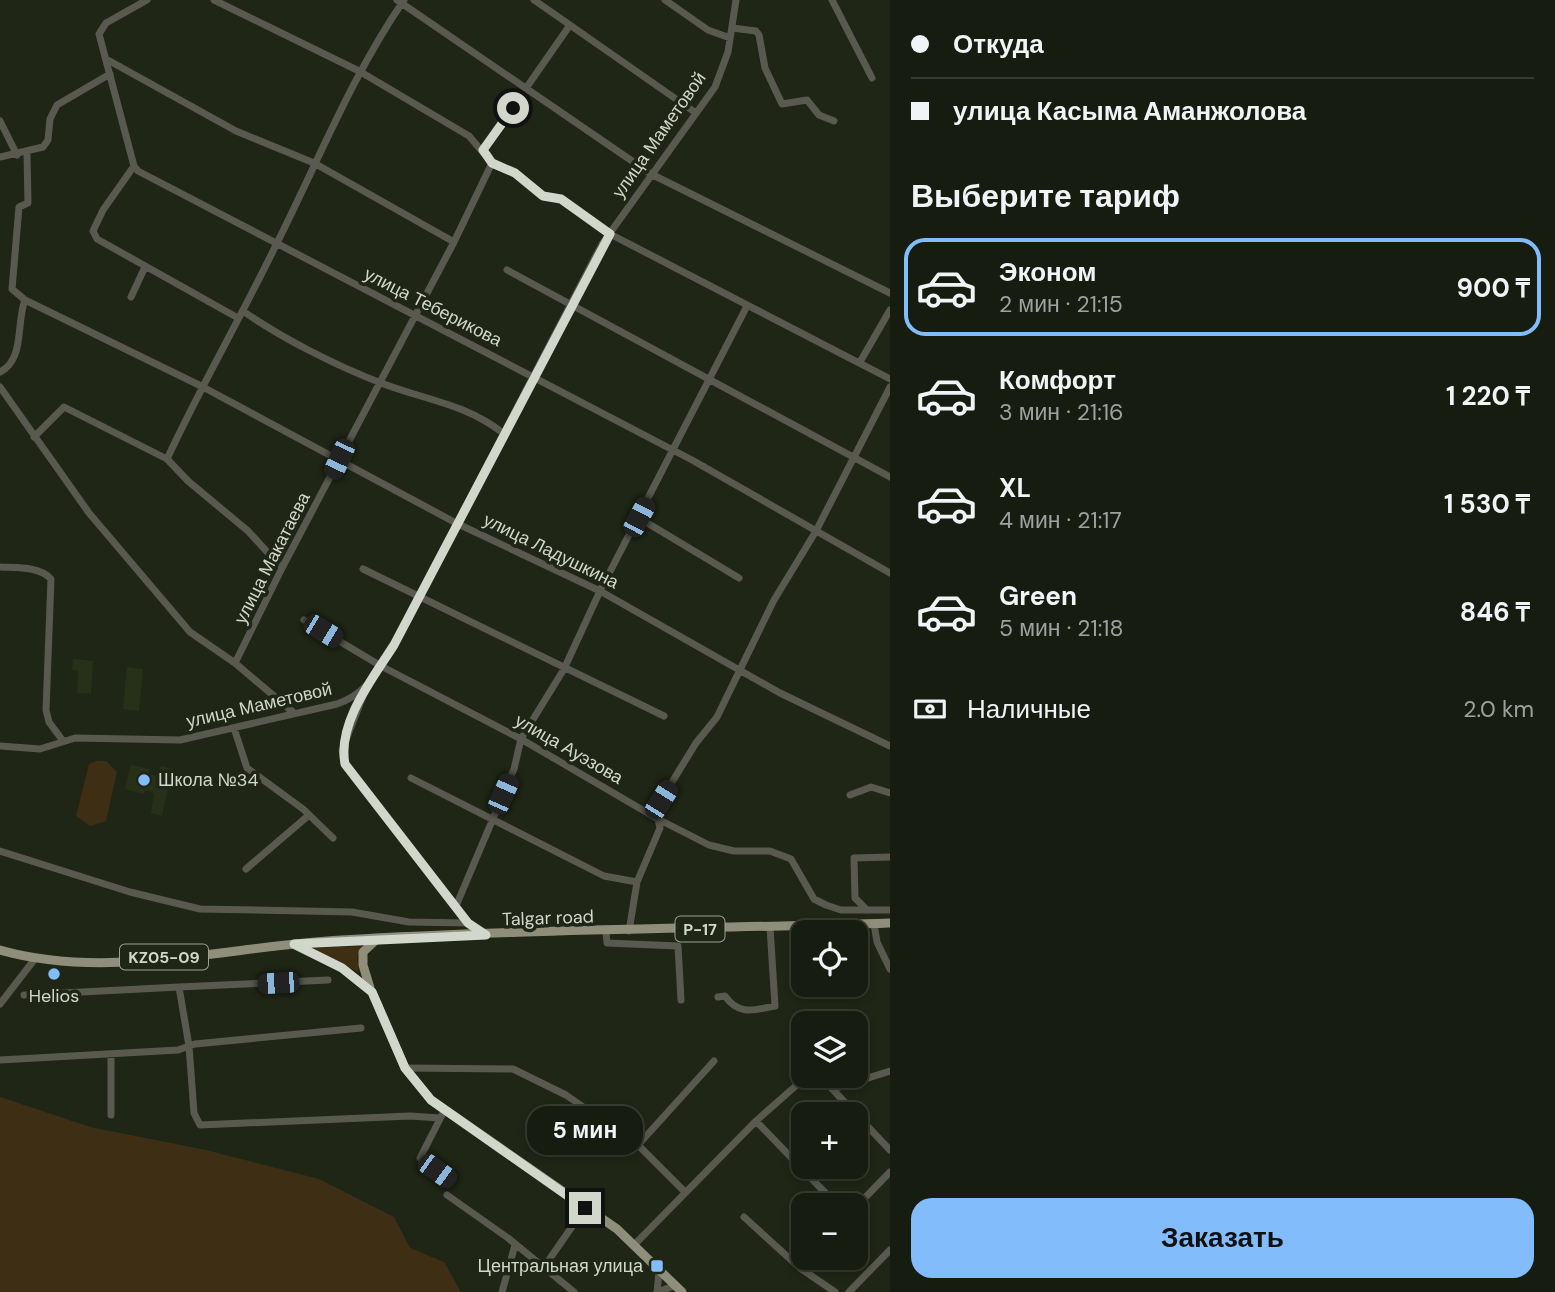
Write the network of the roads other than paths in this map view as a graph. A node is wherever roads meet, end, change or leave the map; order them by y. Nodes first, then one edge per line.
1 (147, 0) edge
2 (214, 0) edge
3 (534, 0) edge
4 (664, 0) edge
5 (736, 0) edge
6 (832, 0) edge
7 (401, 1) edge
8 (570, 25) junction
9 (732, 28) junction
10 (730, 38) junction
11 (106, 59) junction
12 (359, 71) junction
13 (110, 74) junction
14 (872, 78) dead end
15 (528, 87) junction
16 (696, 113) junction
17 (0, 121) edge
18 (834, 121) dead end
19 (483, 150) junction
20 (27, 153) junction
21 (17, 155) junction
22 (0, 158) edge
23 (314, 163) junction
24 (492, 163) junction
25 (134, 166) junction
26 (652, 174) junction
27 (610, 234) junction
28 (454, 242) junction
29 (278, 243) junction
30 (145, 267) junction
31 (507, 270) dead end
32 (890, 293) edge
33 (131, 297) dead end
34 (25, 300) junction
35 (570, 306) junction
36 (747, 306) junction
37 (890, 310) edge
38 (243, 311) junction
39 (417, 317) junction
40 (238, 318) junction
41 (860, 362) junction
42 (0, 372) edge
43 (533, 376) junction
44 (890, 379) edge
45 (711, 380) junction
46 (381, 383) junction
47 (201, 386) junction
48 (0, 387) edge
49 (890, 387) edge
50 (503, 433) junction
51 (34, 438) junction
52 (674, 451) junction
53 (853, 457) junction
54 (167, 459) junction
55 (339, 459) junction
56 (890, 477) edge
57 (639, 517) junction
58 (456, 523) junction
59 (816, 531) junction
60 (0, 567) edge
61 (282, 568) junction
62 (363, 569) dead end
63 (890, 573) edge
64 (739, 578) dead end
65 (600, 591) junction
66 (417, 598) junction
67 (304, 620) dead end
68 (235, 663) junction
69 (381, 666) junction
70 (564, 669) junction
71 (738, 669) junction
72 (366, 688) junction
73 (294, 713) junction
74 (664, 716) dead end
75 (234, 728) junction
76 (522, 739) junction
77 (63, 741) junction
78 (0, 746) edge
79 (890, 746) edge
80 (411, 778) dead end
81 (890, 793) edge
82 (849, 795) dead end
83 (309, 815) junction
84 (492, 819) junction
85 (657, 819) junction
86 (333, 838) dead end
87 (0, 851) edge
88 (890, 857) edge
89 (246, 869) dead end
90 (636, 882) junction
91 (456, 906) junction
92 (867, 910) junction
93 (890, 910) edge
94 (468, 923) junction
95 (890, 923) edge
96 (874, 924) junction
97 (770, 927) junction
98 (629, 931) junction
99 (606, 932) junction
100 (486, 935) junction
101 (379, 939) junction
102 (294, 944) junction
103 (0, 950) edge
104 (34, 960) junction
105 (890, 969) edge
106 (328, 980) dead end
107 (179, 987) junction
108 (372, 992) junction
109 (24, 995) dead end
110 (718, 997) dead end
111 (681, 1000) dead end
112 (0, 1004) edge
113 (361, 1028) dead end
114 (189, 1046) junction
115 (111, 1054) junction
116 (0, 1060) edge
117 (714, 1061) dead end
118 (405, 1068) junction
119 (890, 1071) edge
120 (793, 1088) edge
121 (833, 1090) joint
122 (442, 1114) junction
123 (111, 1115) dead end
124 (756, 1121) junction
125 (638, 1145) junction
126 (890, 1150) edge
127 (890, 1172) edge
128 (451, 1181) dead end
129 (685, 1192) junction
130 (825, 1193) edge
131 (447, 1195) dead end
132 (868, 1195) edge
133 (585, 1208) junction
134 (744, 1216) dead end
135 (515, 1245) junction
136 (634, 1245) junction
137 (890, 1250) edge
138 (791, 1260) edge
139 (544, 1267) junction
140 (803, 1270) edge
141 (659, 1272) junction
142 (678, 1289) edge
143 (502, 1292) edge
144 (574, 1292) edge
145 (657, 1292) edge
146 (835, 1292) edge
147 (849, 1292) edge

1 - 11 street
2 - 12 street
3 - 8 street
4 - 10 street
5 - 9 street, улица Маметовой
6 - 14 street
7 - 12 street
7 - 15 street
8 - 15 street
8 - 16 street
9 - 10 street, улица Маметовой
9 - 18 street
10 - 16 street, улица Маметовой
11 - 13 street
11 - 23 street
12 - 19 street
12 - 23 street
13 - 20 street
13 - 25 street
15 - 19 street
15 - 26 street
16 - 26 street, улица Маметовой
17 - 21 street
19 - 24 street
20 - 21 street
20 - 34 street, улица Ладушкина
21 - 22 street
23 - 28 street
23 - 29 street
24 - 27 street
24 - 28 street, улица Макатаева
25 - 29 street, улица Теберикова
25 - 30 street
26 - 27 street, улица Маметовой
26 - 32 street
27 - 35 street, улица Маметовой
27 - 36 street
28 - 39 street, улица Макатаева
29 - 38 street
29 - 39 street, улица Теберикова
30 - 33 street
30 - 40 street
31 - 35 street
34 - 42 street
34 - 47 street, улица Ладушкина
35 - 43 street, улица Маметовой
35 - 45 street
36 - 41 street
36 - 45 street
37 - 41 street
38 - 40 street
38 - 46 street
39 - 43 street, улица Теберикова
39 - 46 street, улица Макатаева
40 - 47 street
41 - 44 street
43 - 50 street, улица Маметовой
43 - 52 street, улица Теберикова
45 - 52 street
45 - 53 street
46 - 50 street
46 - 55 street, улица Макатаева
47 - 54 street
47 - 55 street, улица Ладушкина
48 - 51 street
49 - 53 street
50 - 58 street, улица Маметовой
51 - 54 street
51 - 68 street
52 - 57 street
52 - 59 street, улица Теберикова
53 - 56 street
53 - 59 street
54 - 61 street
55 - 58 street, улица Ладушкина
55 - 61 street, улица Макатаева
57 - 64 street
57 - 65 street
58 - 65 street, улица Ладушкина
58 - 66 street, улица Маметовой
59 - 63 street, улица Теберикова
59 - 71 street
60 - 77 street
61 - 68 street, улица Макатаева
62 - 66 street
65 - 70 street
65 - 71 street, улица Ладушкина
66 - 69 street, улица Маметовой
66 - 70 street
67 - 69 street, улица Ауэзова
68 - 73 street
69 - 72 street, улица Маметовой
69 - 76 street, улица Ауэзова
70 - 74 street
70 - 76 street
71 - 79 street, улица Ладушкина
71 - 85 street
72 - 73 street, улица Маметовой
72 - 91 street
73 - 75 street, улица Маметовой
75 - 77 street, улица Маметовой
75 - 83 street
76 - 84 street
76 - 85 street, улица Ауэзова
77 - 78 street, улица Маметовой
80 - 84 street
81 - 82 street
83 - 86 street
83 - 89 street
84 - 90 street
84 - 91 street
85 - 90 street
85 - 92 street, улица Ауэзова
87 - 94 street
88 - 92 street
90 - 98 street
91 - 94 street
92 - 93 street, улица Ауэзова
94 - 100 street
95 - 96 main road, Talgar road / P-17
96 - 97 main road, Talgar road / P-17
96 - 105 street
97 - 98 main road, Talgar road / P-17
97 - 110 street
98 - 99 main road, Talgar road / P-17
99 - 100 main road, Talgar road / P-17
99 - 111 street
100 - 101 main road, Talgar road / P-17
101 - 102 main road, Talgar road / P-17
101 - 108 main road
102 - 104 main road, Talgar road / KZ05-09
102 - 108 main road
103 - 104 main road, Talgar road / KZ05-09
104 - 112 street
106 - 107 street
107 - 109 street
107 - 114 street
108 - 118 main road
113 - 114 street
114 - 115 street
114 - 122 street
115 - 116 street
115 - 123 street
117 - 125 street
118 - 122 main road
118 - 125 street
119 - 121 street
120 - 124 street
121 - 126 street
122 - 128 street
122 - 133 main road
124 - 129 street
124 - 130 street
125 - 129 street
127 - 132 street
129 - 136 street
131 - 135 street
133 - 136 main road
133 - 139 street
134 - 138 street
135 - 139 street
135 - 143 street
136 - 141 main road
137 - 147 street
139 - 144 street
140 - 146 street
141 - 142 main road
141 - 145 street
142 - 145 street

